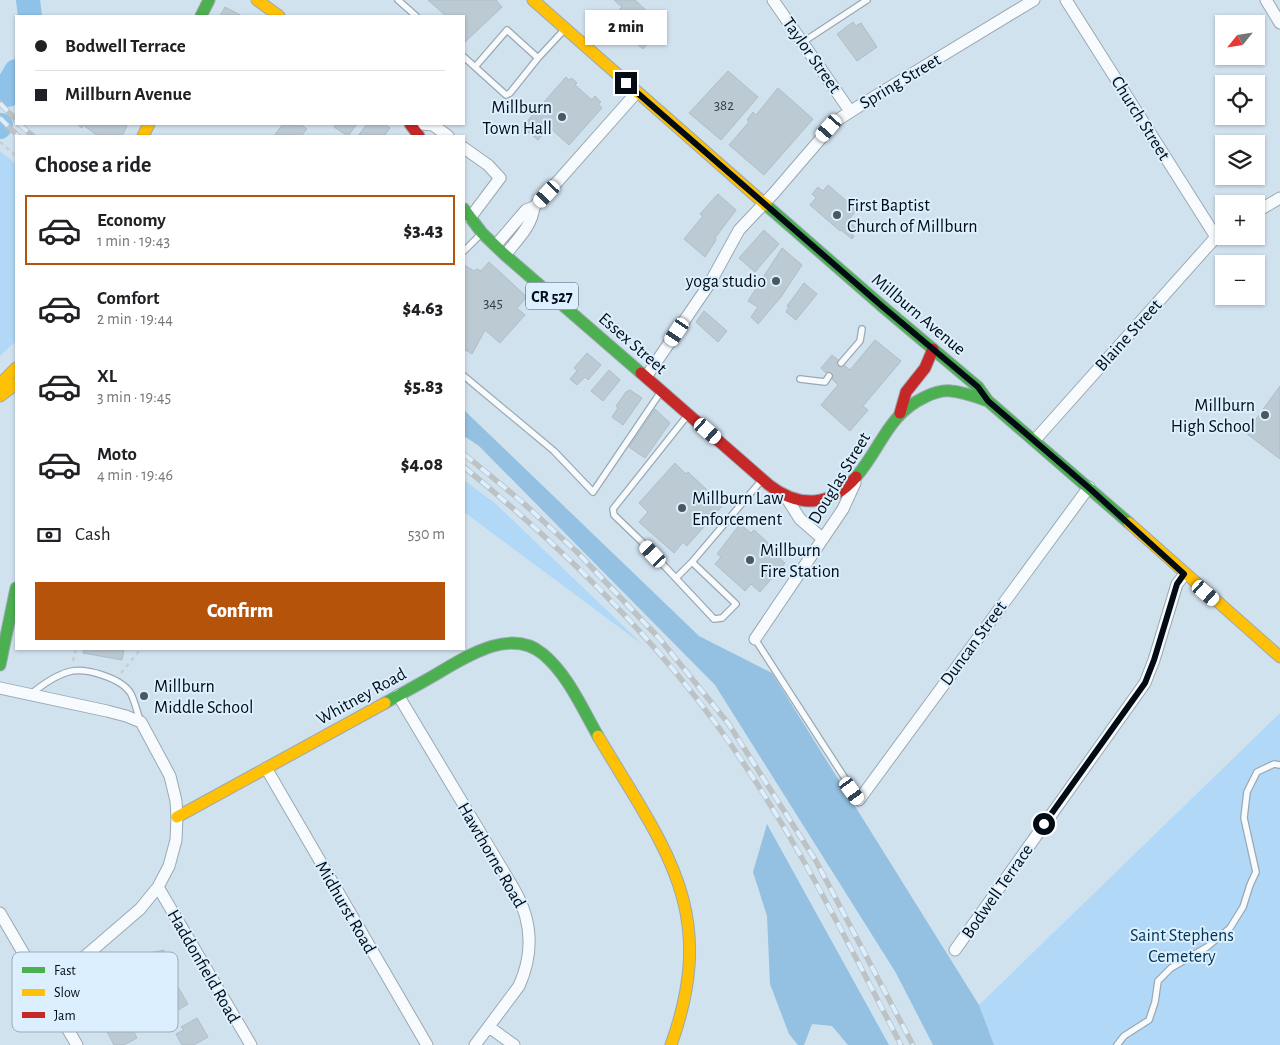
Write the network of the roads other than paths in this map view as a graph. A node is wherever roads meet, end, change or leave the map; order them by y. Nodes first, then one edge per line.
1 (208, 0) edge
2 (257, 0) edge
3 (398, 0) edge
4 (533, 0) edge
5 (773, 0) edge
6 (867, 0) edge
7 (1034, 0) edge
8 (1066, 0) edge
9 (1266, 0) edge
10 (201, 15) edge
11 (278, 15) edge
12 (415, 15) edge
13 (1280, 23) edge
14 (565, 28) junction
15 (803, 42) junction
16 (465, 58) edge
17 (538, 58) junction
18 (475, 67) junction
19 (636, 92) junction
20 (850, 111) junction
21 (433, 125) edge
22 (447, 135) edge
23 (465, 149) edge
24 (1280, 198) edge
25 (764, 203) junction
26 (534, 207) junction
27 (1265, 207) edge
28 (467, 214) edge
29 (1215, 226) edge
30 (482, 233) junction
31 (1215, 240) edge
32 (496, 245) junction
33 (465, 250) edge
34 (505, 254) junction
35 (862, 329) dead end
36 (933, 349) junction
37 (841, 363) dead end
38 (15, 369) edge
39 (829, 376) dead end
40 (465, 377) edge
41 (646, 378) junction
42 (800, 379) dead end
43 (0, 384) edge
44 (15, 385) edge
45 (662, 391) junction
46 (0, 396) edge
47 (988, 401) junction
48 (900, 413) junction
49 (689, 414) junction
50 (1034, 441) junction
51 (859, 474) junction
52 (762, 480) junction
53 (1088, 487) junction
54 (786, 497) junction
55 (823, 538) junction
56 (692, 562) junction
57 (1184, 574) junction
58 (676, 578) junction
59 (15, 593) edge
60 (755, 639) joint
61 (1280, 657) edge
62 (0, 665) edge
63 (0, 688) edge
64 (30, 694) junction
65 (398, 695) junction
66 (141, 722) junction
67 (1280, 765) edge
68 (266, 768) junction
69 (859, 800) joint
70 (177, 817) junction
71 (158, 887) junction
72 (0, 913) edge
73 (955, 950) dead end
74 (23, 952) edge
75 (90, 952) edge
76 (489, 1027) junction
77 (69, 1032) edge
78 (76, 1045) edge
79 (251, 1045) edge
80 (427, 1045) edge
81 (475, 1045) edge
82 (514, 1045) edge
83 (671, 1045) edge
84 (1117, 1045) edge

1 - 10 main road
2 - 11 main road
3 - 12 lane
4 - 14 main road, Millburn Avenue / CR 527
5 - 15 street, Taylor Street
6 - 15 lane
7 - 20 street, Spring Street
8 - 29 street, Church Street
9 - 13 street
14 - 17 lane
14 - 19 main road, Millburn Avenue / CR 527
15 - 20 street, Taylor Street
16 - 18 lane
17 - 18 lane
17 - 18 lane
19 - 25 main road, Millburn Avenue / CR 527
19 - 26 street
20 - 25 street, Spring Street
21 - 22 street
23 - 28 street
24 - 27 street
25 - 36 main road, Millburn Avenue / CR 527
25 - 41 street, Spring Street
26 - 32 street
26 - 34 street
28 - 30 main road, Essex Street / CR 527
30 - 32 main road, Essex Street / CR 527
30 - 33 lane
31 - 50 street, Blaine Street
32 - 34 main road, Essex Street / CR 527
34 - 41 main road, Essex Street / CR 527
35 - 37 lane
36 - 47 main road, Millburn Avenue / CR 527
36 - 48 main road
38 - 43 main road
39 - 42 lane
40 - 45 lane
41 - 45 main road, Essex Street / CR 527
44 - 46 main road
45 - 49 main road, Essex Street / CR 527
47 - 48 main road, Douglas Street / CR 527
47 - 50 main road, Millburn Avenue / CR 527
48 - 51 main road, Douglas Street / CR 527
49 - 52 main road, Essex Street / CR 527
49 - 58 lane
50 - 53 main road, Millburn Avenue / CR 527
51 - 54 main road, Essex Street / CR 527
51 - 55 street, Douglas Street
52 - 54 main road, Essex Street / CR 527
52 - 56 lane
53 - 57 main road, Millburn Avenue / CR 527
53 - 69 street, Duncan Street
54 - 55 street, Essex Street
55 - 60 street, Douglas Street
56 - 58 lane
56 - 58 lane
57 - 61 main road, Millburn Avenue / CR 527
57 - 73 street, Bodwell Terrace
59 - 62 main road
60 - 69 lane
63 - 64 street
64 - 66 street
64 - 66 lane
65 - 68 main road, Whitney Road
65 - 76 street, Hawthorne Road
65 - 83 main road, Whitney Road
66 - 70 street
67 - 84 lane
68 - 70 main road, Whitney Road
68 - 80 street, Midhurst Road
70 - 71 street
71 - 75 street
71 - 79 street, Haddonfield Road
72 - 74 street
76 - 81 street, Hawthorne Road
76 - 82 street
77 - 78 street

